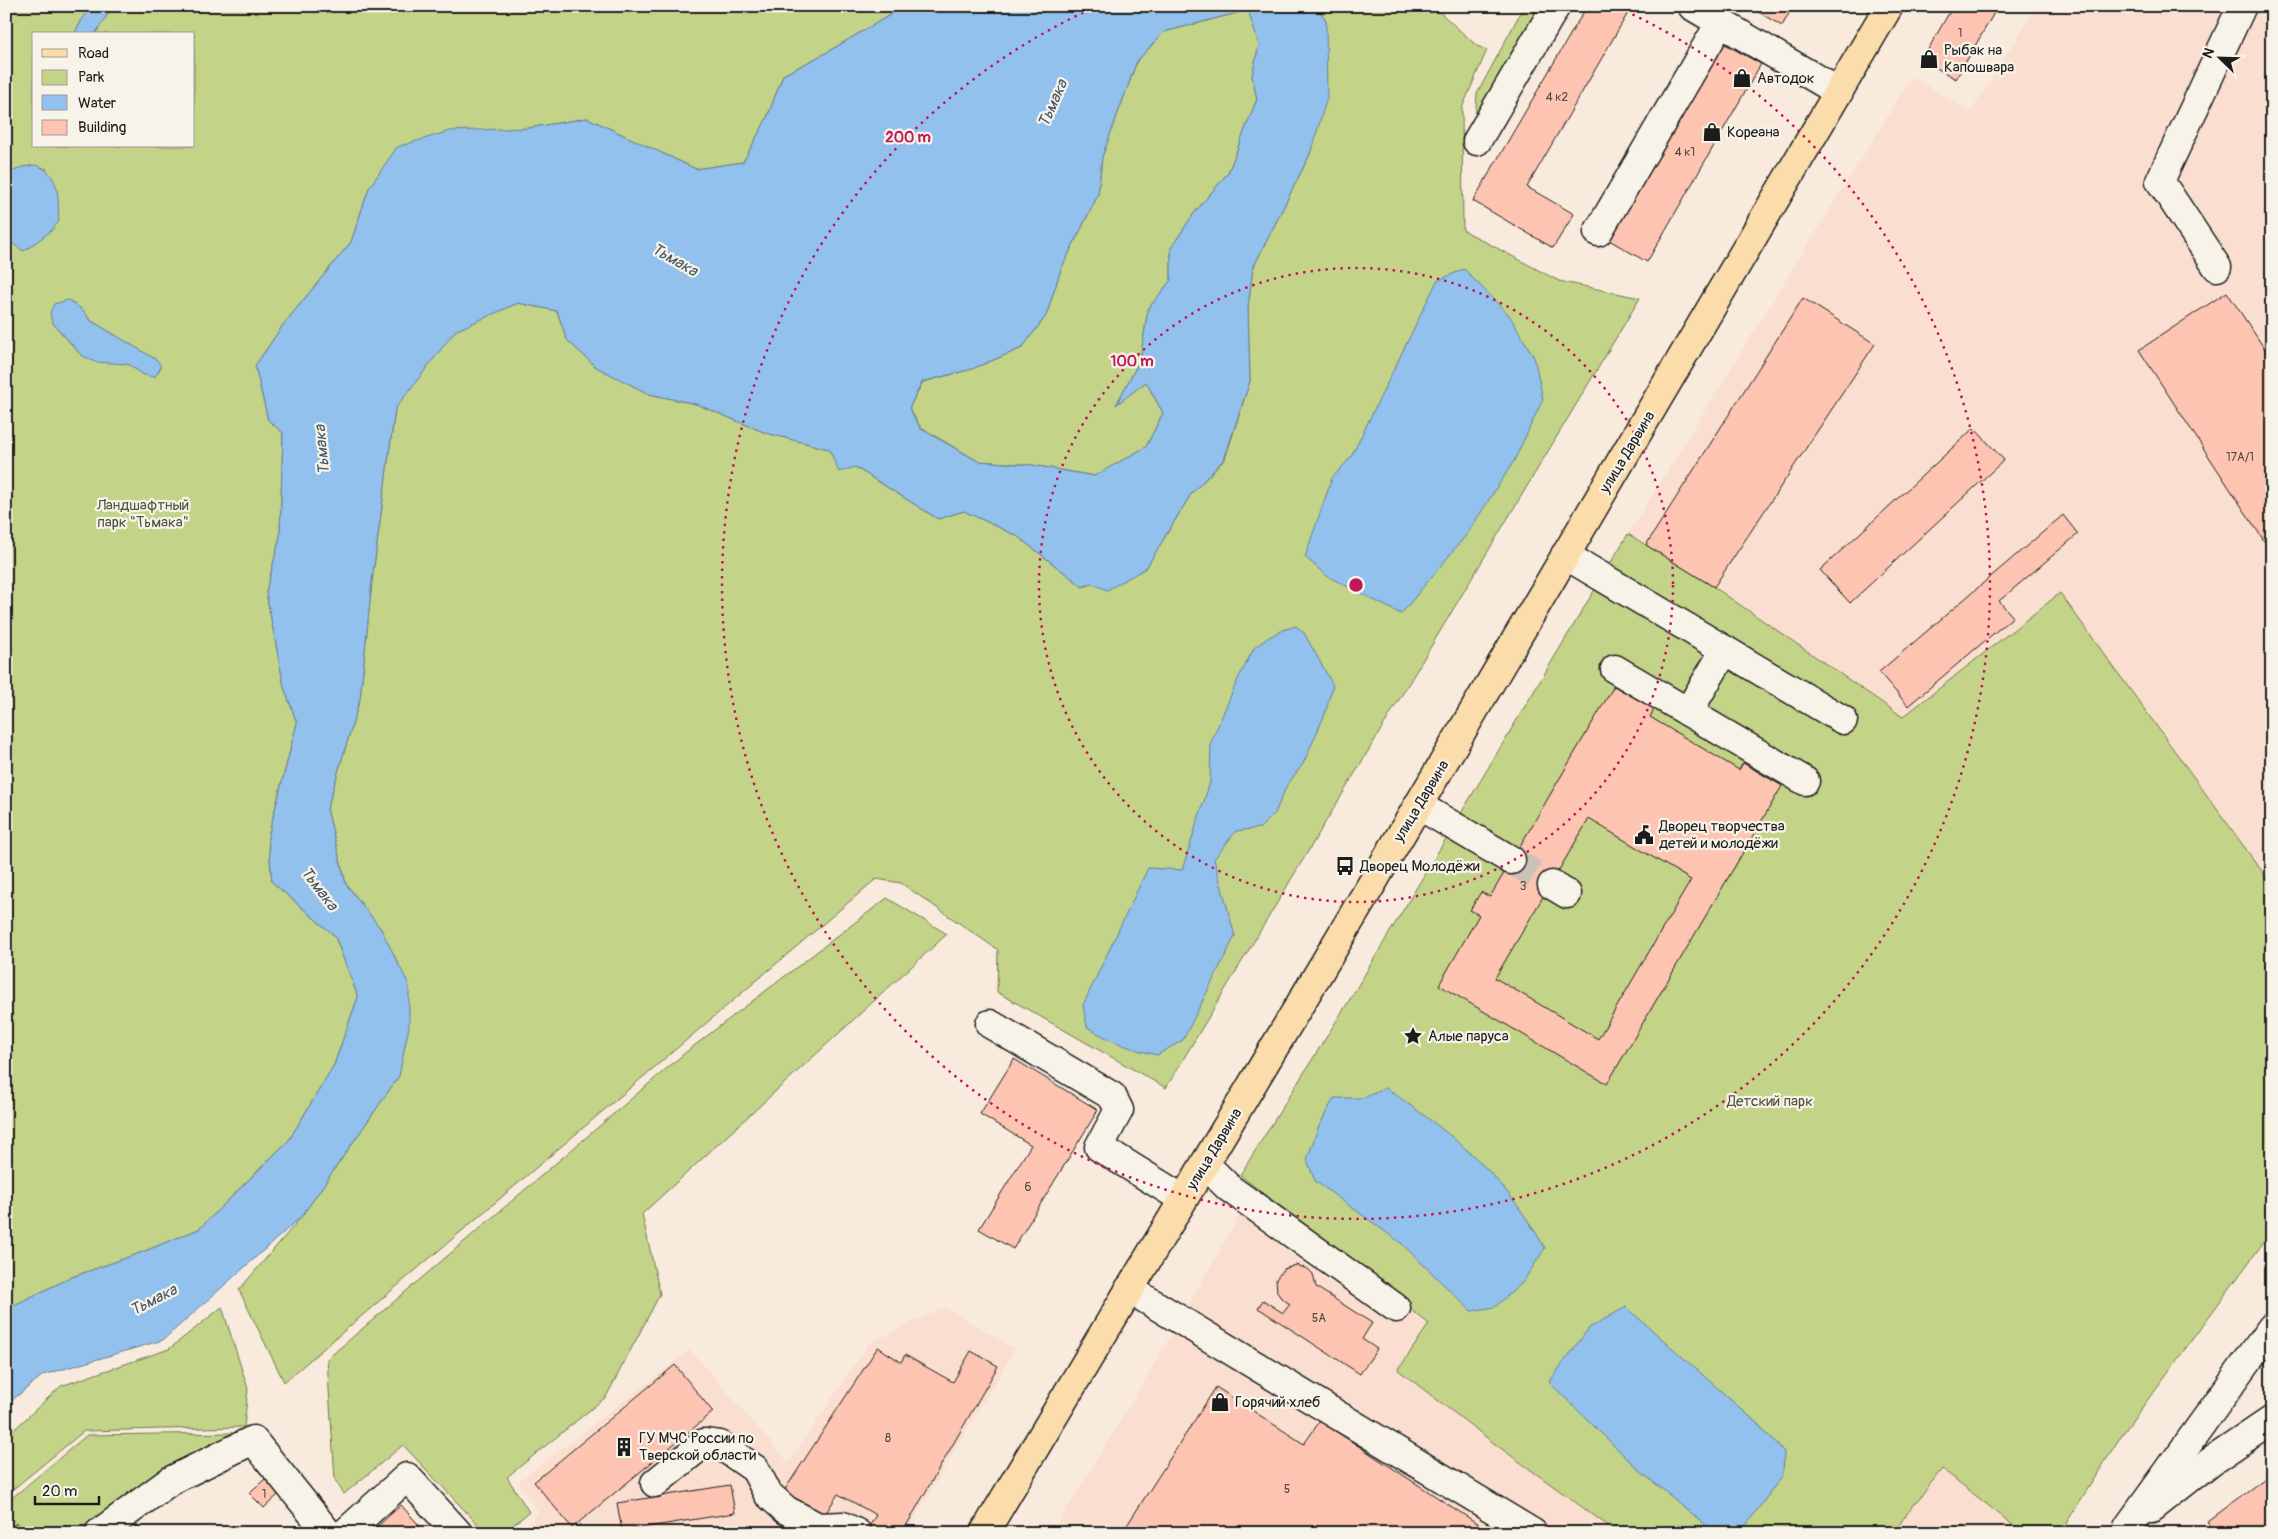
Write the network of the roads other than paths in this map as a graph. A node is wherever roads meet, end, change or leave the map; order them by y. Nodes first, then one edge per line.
1 (1556, 6) edge
2 (1692, 6) edge
3 (1867, 6) edge
4 (1889, 6) edge
5 (2242, 6) edge
6 (1720, 23) junction
7 (1839, 92) junction
8 (1477, 141) dead end
9 (1598, 232) dead end
10 (2217, 267) dead end
11 (1565, 556) junction
12 (1725, 650) junction
13 (1615, 669) dead end
14 (1688, 712) junction
15 (1843, 720) dead end
16 (1805, 781) dead end
17 (1418, 805) junction
18 (1511, 860) tunnel mouth
19 (990, 1024) dead end
20 (1205, 1164) junction
21 (1184, 1199) junction
22 (1129, 1289) junction
23 (1396, 1308) dead end
24 (2272, 1327) edge
25 (2272, 1420) edge
26 (655, 1483) dead end
27 (2126, 1531) edge
28 (99, 1533) edge
29 (328, 1533) edge
30 (345, 1533) edge
31 (458, 1533) edge
32 (857, 1533) edge
33 (984, 1533) edge
34 (1533, 1533) edge

1 - 8 street
2 - 6 street
3 - 7 main road, улица Дарвина
4 - 7 main road, улица Дарвина
5 - 10 street
6 - 7 street
6 - 9 street
7 - 11 main road, улица Дарвина
11 - 12 street
11 - 17 main road, улица Дарвина
12 - 14 street
12 - 15 street
13 - 14 street
14 - 16 street
17 - 18 street
17 - 20 main road, улица Дарвина
19 - 21 street
20 - 21 main road, улица Дарвина
20 - 23 street
21 - 22 main road, улица Дарвина
22 - 33 main road, улица Дарвина
22 - 34 street
24 - 27 street
25 - 27 street
26 - 32 street
28 - 29 street
30 - 31 street

